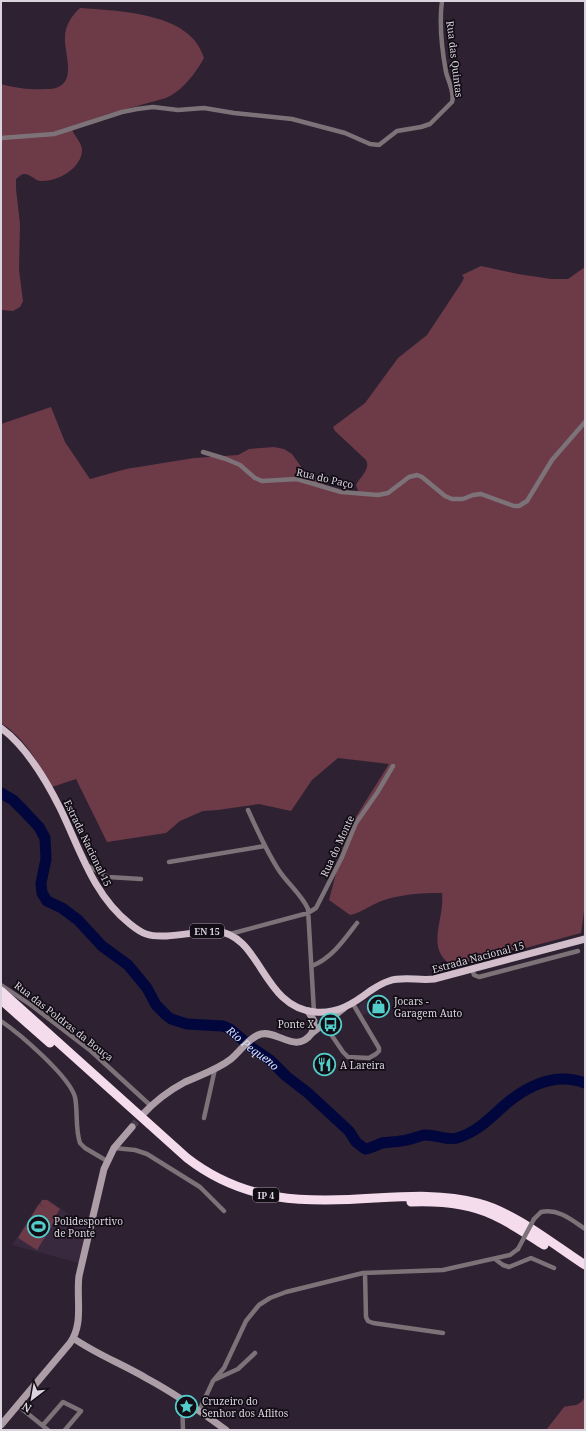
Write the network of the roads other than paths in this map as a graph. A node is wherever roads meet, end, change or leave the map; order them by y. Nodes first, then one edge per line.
1 (442, 1) edge
2 (1, 138) edge
3 (585, 422) edge
4 (202, 452) dead end
5 (1, 728) edge
6 (393, 766) dead end
7 (248, 810) dead end
8 (265, 846) junction
9 (169, 862) dead end
10 (86, 865) junction
11 (141, 879) dead end
12 (308, 912) junction
13 (357, 923) dead end
14 (230, 934) junction
15 (585, 939) edge
16 (578, 951) dead end
17 (312, 966) junction
18 (472, 969) junction
19 (1, 984) edge
20 (1, 991) edge
21 (1, 1000) edge
22 (353, 1004) junction
23 (346, 1007) junction
24 (314, 1013) junction
25 (1, 1021) edge
26 (317, 1028) junction
27 (215, 1069) junction
28 (151, 1106) junction
29 (141, 1116) tunnel mouth
30 (204, 1118) dead end
31 (132, 1127) tunnel mouth
32 (114, 1148) junction
33 (107, 1161) junction
34 (224, 1211) dead end
35 (585, 1229) edge
36 (495, 1259) junction
37 (585, 1265) edge
38 (554, 1268) dead end
39 (365, 1273) junction
40 (585, 1273) edge
41 (443, 1333) dead end
42 (73, 1338) junction
43 (255, 1353) dead end
44 (213, 1381) junction
45 (182, 1399) junction
46 (17, 1405) junction
47 (197, 1409) junction
48 (183, 1416) junction
49 (1, 1425) edge
50 (42, 1425) junction
51 (48, 1430) edge
52 (65, 1430) edge
53 (183, 1430) edge
54 (226, 1430) edge

1 - 2 street, Rua das Quintas
3 - 4 street, Rua do Paço
5 - 10 main road, Estrada Nacional 15 / EN 15
6 - 12 street, Rua do Monte
7 - 8 street
8 - 9 street
8 - 12 street
10 - 11 street
10 - 14 main road, Estrada Nacional 15 / EN 15
12 - 14 street
12 - 17 street
13 - 17 street
14 - 24 main road, Estrada Nacional 15 / EN 15
15 - 18 main road, Estrada Nacional 15 / EN 15
16 - 18 street
17 - 24 street
18 - 22 main road, Estrada Nacional 15 / EN 15
19 - 28 street, Rua das Poldras da Bouça
20 - 37 highway, IP 4
21 - 40 highway, IP 4
22 - 23 main road, Estrada Nacional 15 / EN 15
22 - 26 street
23 - 24 main road, Estrada Nacional 15 / EN 15
23 - 26 street
24 - 26 street
24 - 26 street
25 - 33 street
26 - 27 street
27 - 28 street
27 - 30 street
28 - 29 street
31 - 32 street
32 - 33 street
32 - 34 street
33 - 42 street
35 - 36 street, bridge
36 - 38 street
36 - 39 street
39 - 41 street
39 - 44 street
42 - 45 street
42 - 46 street
43 - 44 street
44 - 47 street
45 - 47 street
45 - 48 street
46 - 49 street
46 - 50 street
47 - 48 street
47 - 54 street
48 - 53 street
50 - 51 street
50 - 52 street

